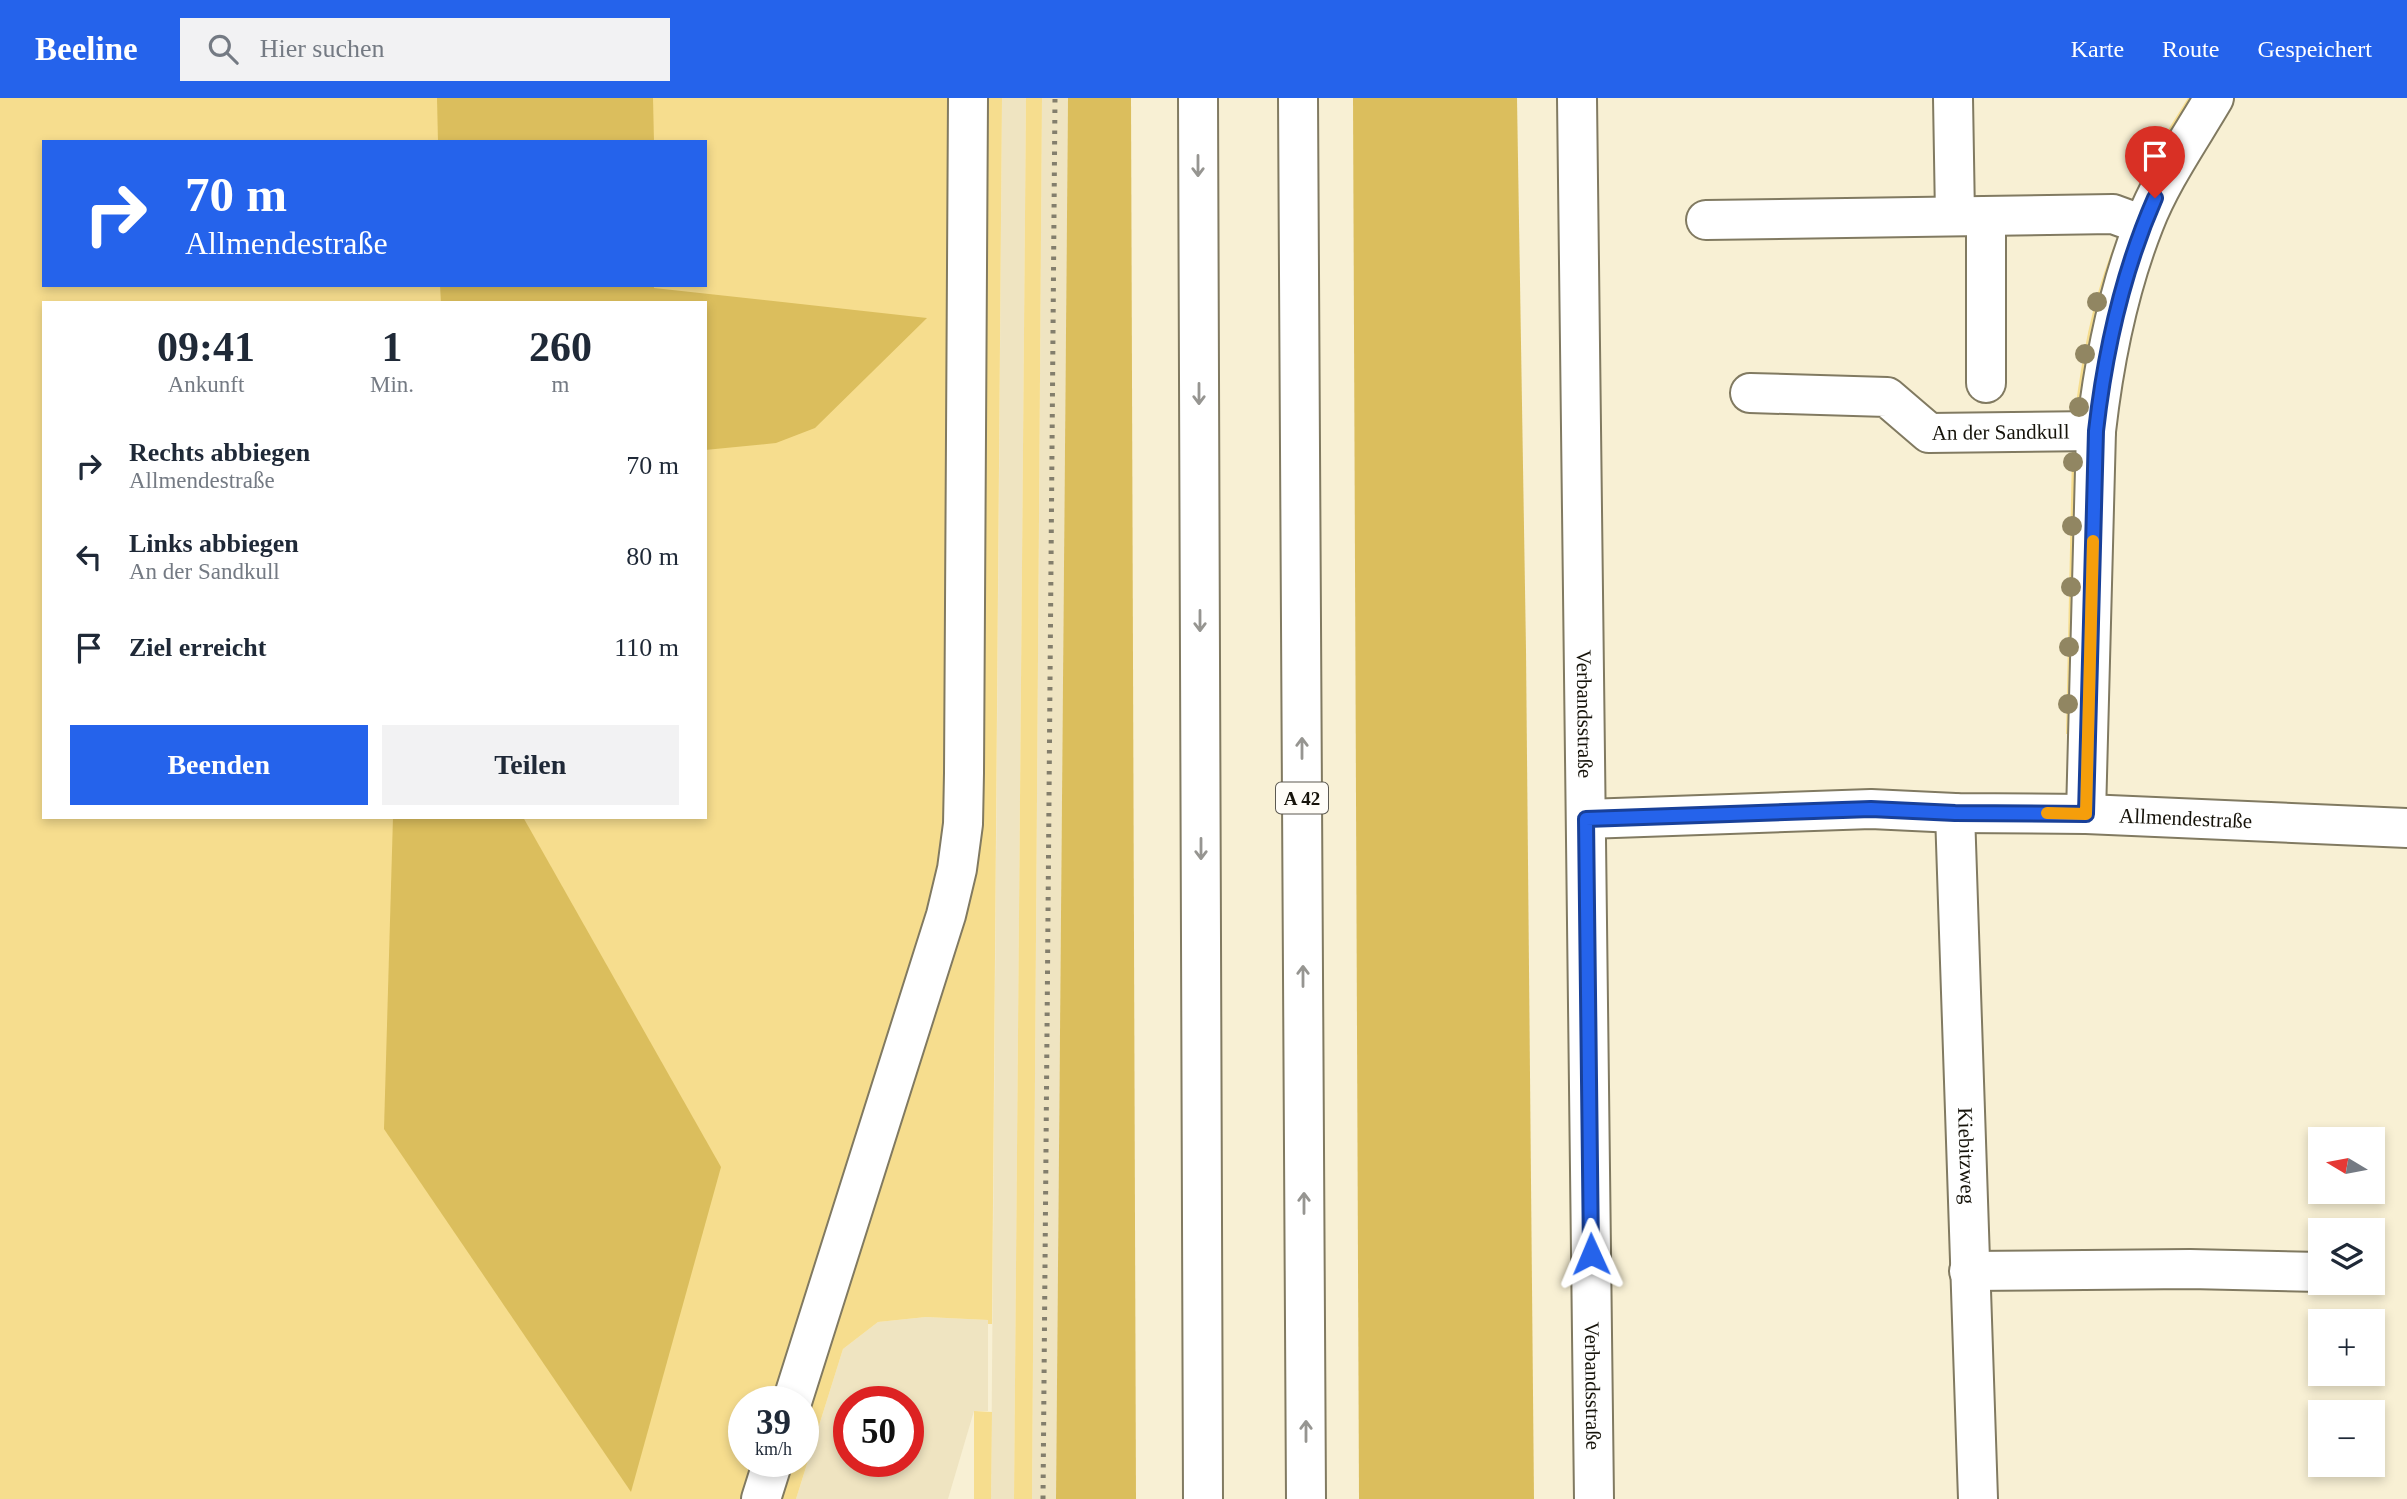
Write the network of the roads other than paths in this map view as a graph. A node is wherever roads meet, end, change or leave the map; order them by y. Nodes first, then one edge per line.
1 (968, 98) edge
2 (1198, 98) edge
3 (1298, 98) edge
4 (1577, 98) edge
5 (1953, 98) edge
6 (2214, 98) edge
7 (1970, 216) junction
8 (1706, 220) dead end
9 (2143, 225) junction
10 (1986, 383) dead end
11 (1750, 393) dead end
12 (2096, 431) junction
13 (1955, 813) junction
14 (2086, 814) junction
15 (1586, 819) junction
16 (2407, 828) edge
17 (1969, 1271) junction
18 (2308, 1272) edge
19 (797, 1386) edge
20 (768, 1477) edge
21 (761, 1499) edge
22 (1203, 1499) edge
23 (1306, 1499) edge
24 (1594, 1499) edge
25 (1978, 1499) edge

1 - 19 main road
2 -> 22 main road
23 -> 3 main road, A 42
4 - 15 main road, Verbandsstraße
5 - 7 main road
6 - 9 main road, An der Sandkull
7 - 8 main road
7 - 9 main road
7 - 10 main road
9 - 12 main road, An der Sandkull
11 - 12 main road, An der Sandkull
12 - 14 main road, An der Sandkull
13 - 14 main road, Allmendestraße
13 - 15 main road, Allmendestraße
13 - 17 main road, Kiebitzweg
14 - 16 main road, Allmendestraße
15 - 24 main road, Verbandsstraße
17 - 18 main road
17 - 25 main road, Kiebitzweg
20 - 21 main road

